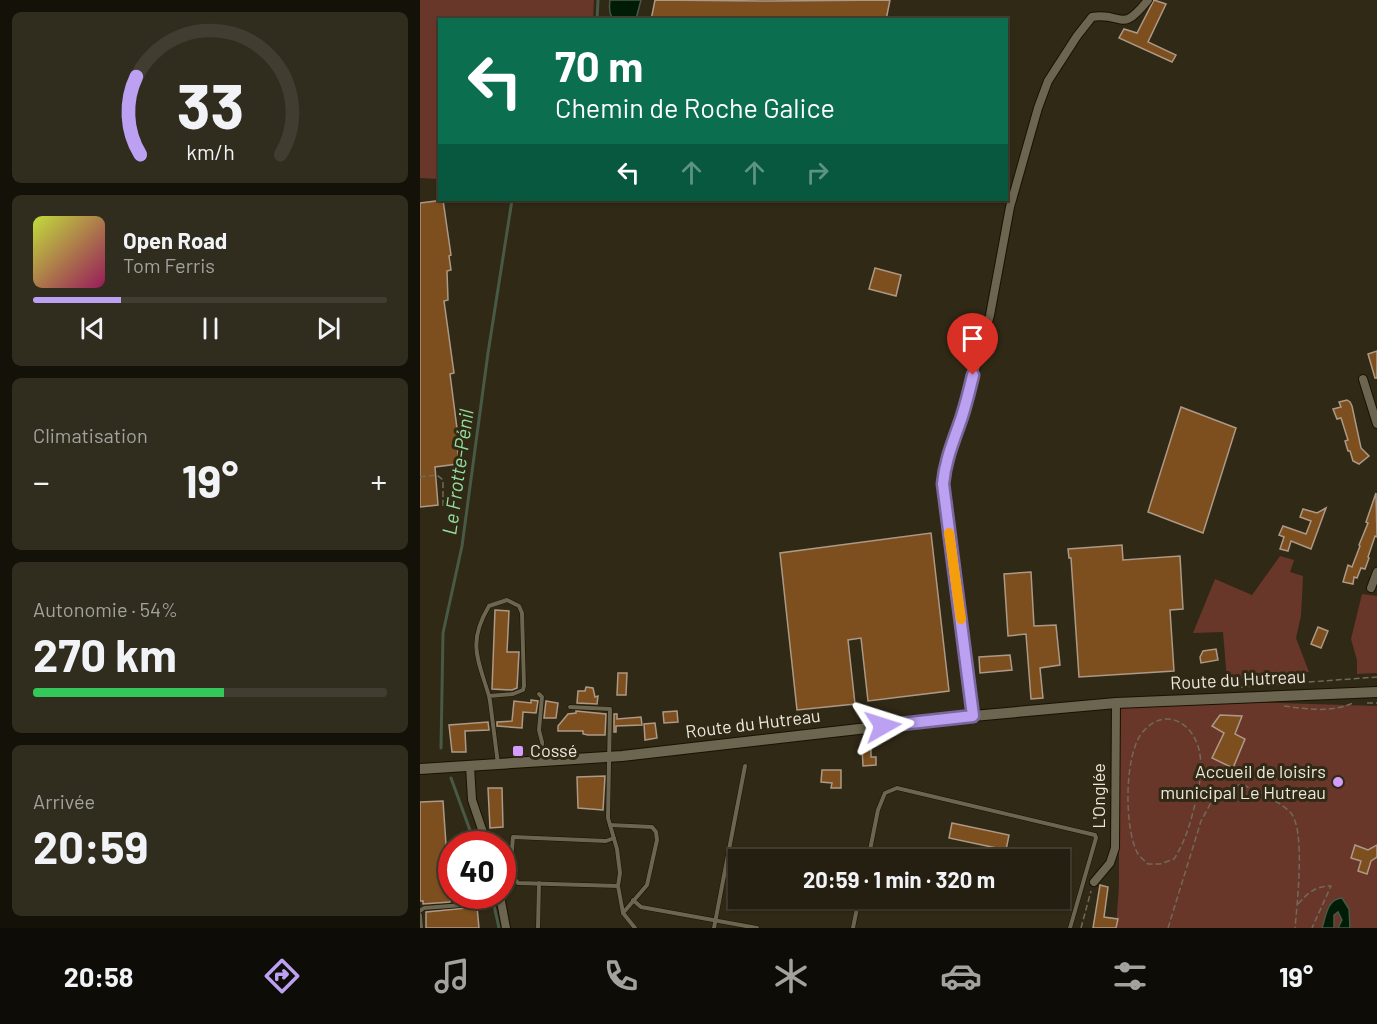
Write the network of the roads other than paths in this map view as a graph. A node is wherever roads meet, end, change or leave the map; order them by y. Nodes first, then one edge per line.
1 (1148, 0) edge
2 (1363, 379) dead end
3 (1377, 424) edge
4 (1377, 572) edge
5 (1371, 588) dead end
6 (1377, 692) edge
7 (539, 694) dead end
8 (489, 696) junction
9 (1116, 703) junction
10 (570, 707) dead end
11 (973, 716) junction
12 (609, 757) junction
13 (543, 762) junction
14 (498, 765) junction
15 (470, 766) junction
16 (745, 766) dead end
17 (420, 769) edge
18 (610, 825) junction
19 (483, 831) edge
20 (614, 838) junction
21 (870, 849) edge
22 (1094, 882) road end
23 (539, 884) junction
24 (618, 886) junction
25 (633, 900) junction
26 (438, 907) edge
27 (502, 909) edge
28 (857, 909) edge
29 (420, 913) edge
30 (623, 913) junction
31 (716, 920) junction
32 (421, 928) edge
33 (506, 928) edge
34 (538, 928) edge
35 (635, 928) edge
36 (714, 928) edge
37 (757, 928) edge
38 (853, 928) edge
39 (1070, 928) edge

1 - 11 street
2 - 3 street
4 - 5 street
6 - 9 street, Route du Hutreau
7 - 13 lane
8 - 8 lane
8 - 14 lane
9 - 11 street, Route du Hutreau
9 - 22 street, L'Onglée
10 - 12 lane
11 - 12 street, Route du Hutreau
12 - 13 street, Route du Hutreau
12 - 18 lane
13 - 14 street, Route du Hutreau
14 - 15 street, Route du Hutreau
15 - 17 street, Route du Hutreau
15 - 19 street
16 - 31 lane
18 - 20 lane
18 - 25 lane
20 - 23 lane
20 - 24 lane
21 - 39 lane
23 - 24 lane
23 - 34 lane
24 - 30 lane
25 - 30 lane
25 - 31 lane
26 - 29 lane
27 - 33 street
28 - 38 lane
29 - 32 lane
30 - 35 lane
31 - 36 lane
31 - 37 lane

